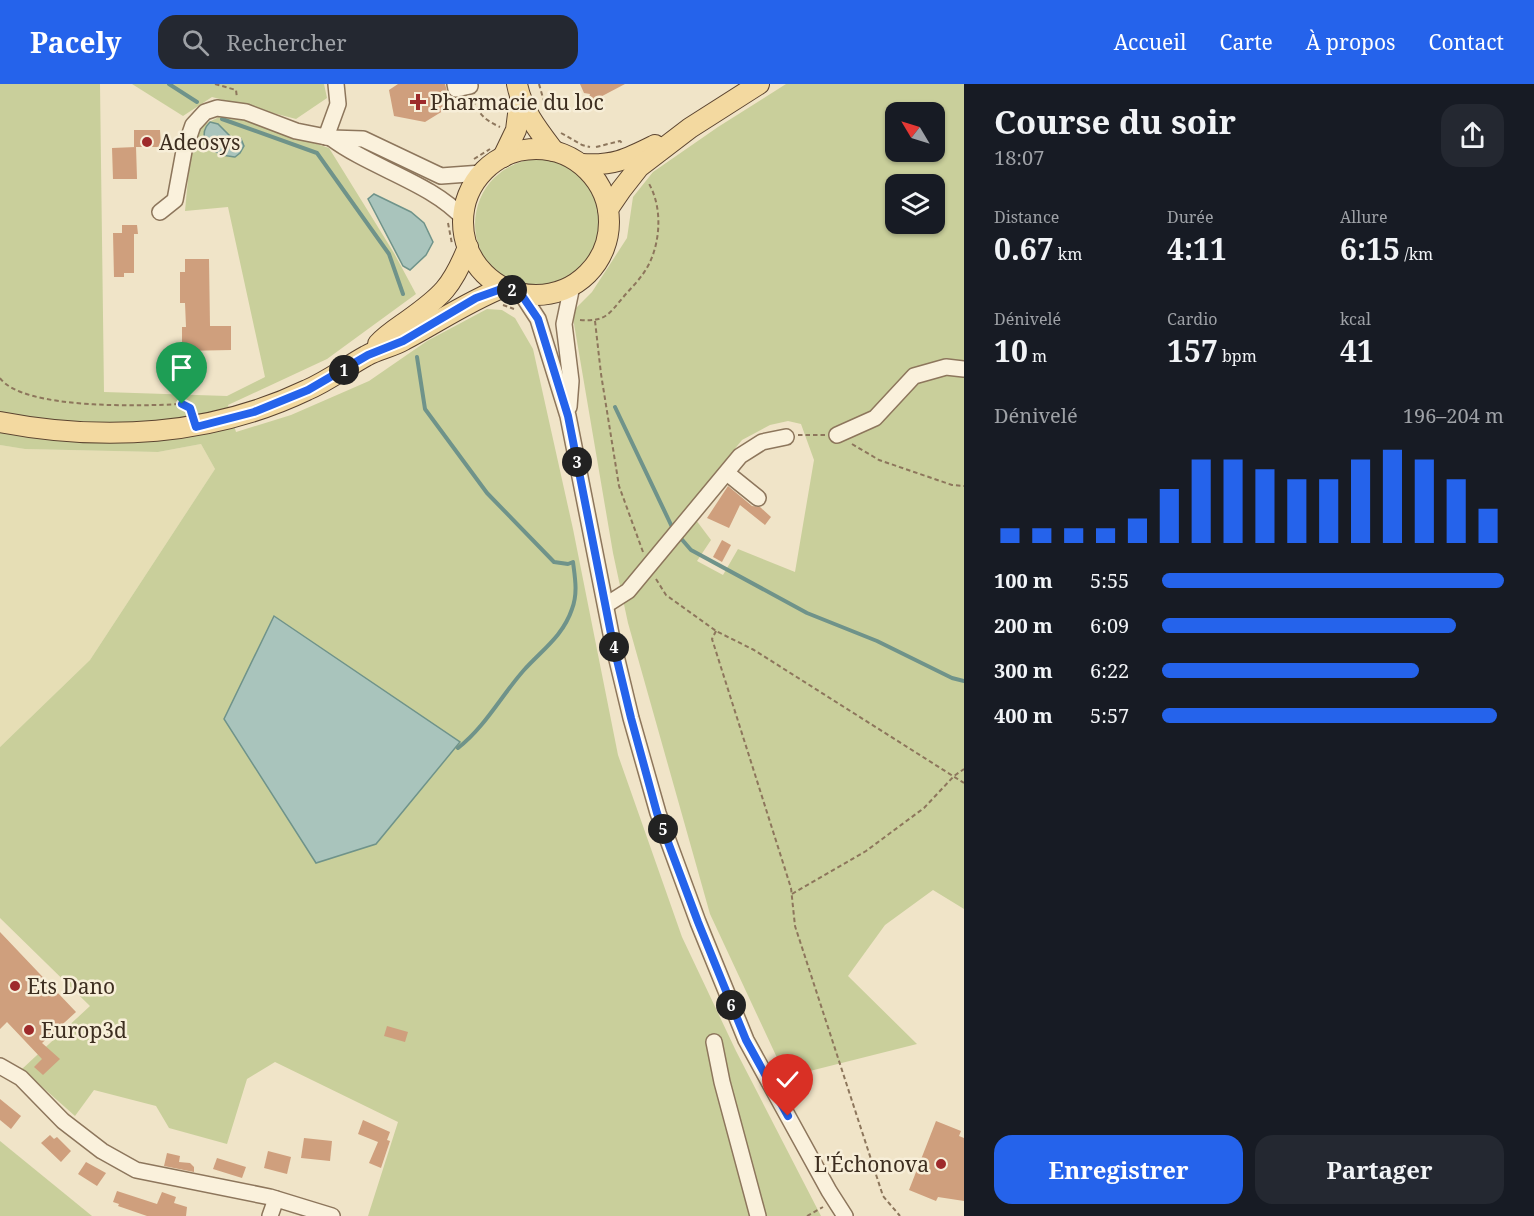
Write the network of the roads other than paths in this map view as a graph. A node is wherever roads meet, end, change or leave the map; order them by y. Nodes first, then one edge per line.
1 (336, 84) edge
2 (759, 84) edge
3 (518, 91) edge
4 (690, 128) junction
5 (328, 137) junction
6 (500, 151) junction
7 (554, 151) junction
8 (582, 164) junction
9 (478, 166) junction
10 (608, 209) junction
11 (160, 212) dead end
12 (455, 219) junction
13 (460, 248) junction
14 (572, 286) junction
15 (507, 295) junction
16 (368, 355) junction
17 (964, 369) edge
18 (568, 416) junction
19 (0, 422) edge
20 (837, 435) road end
21 (786, 437) road end
22 (727, 472) junction
23 (758, 498) dead end
24 (606, 605) junction
25 (714, 1042) dead end
26 (0, 1066) edge
27 (276, 1199) junction
28 (270, 1216) edge
29 (332, 1216) edge
30 (758, 1216) edge
31 (845, 1216) edge

1 - 5 street
2 - 4 main road
3 - 6 main road
3 - 7 main road
4 - 8 main road
4 - 10 main road
5 - 9 street
5 - 11 street
5 - 12 street
6 - 7 main road
6 - 9 main road
7 - 8 main road
8 - 10 main road
9 - 12 main road
10 - 14 main road
12 - 13 main road
13 - 15 main road
13 - 16 main road
14 - 15 main road
14 - 18 street
15 - 16 main road
15 - 18 street
16 - 19 main road
17 - 20 street
18 - 24 street
21 - 22 street
22 - 23 street
22 - 24 street
24 - 31 street
25 - 30 street
26 - 27 street
27 - 28 street
27 - 29 street

